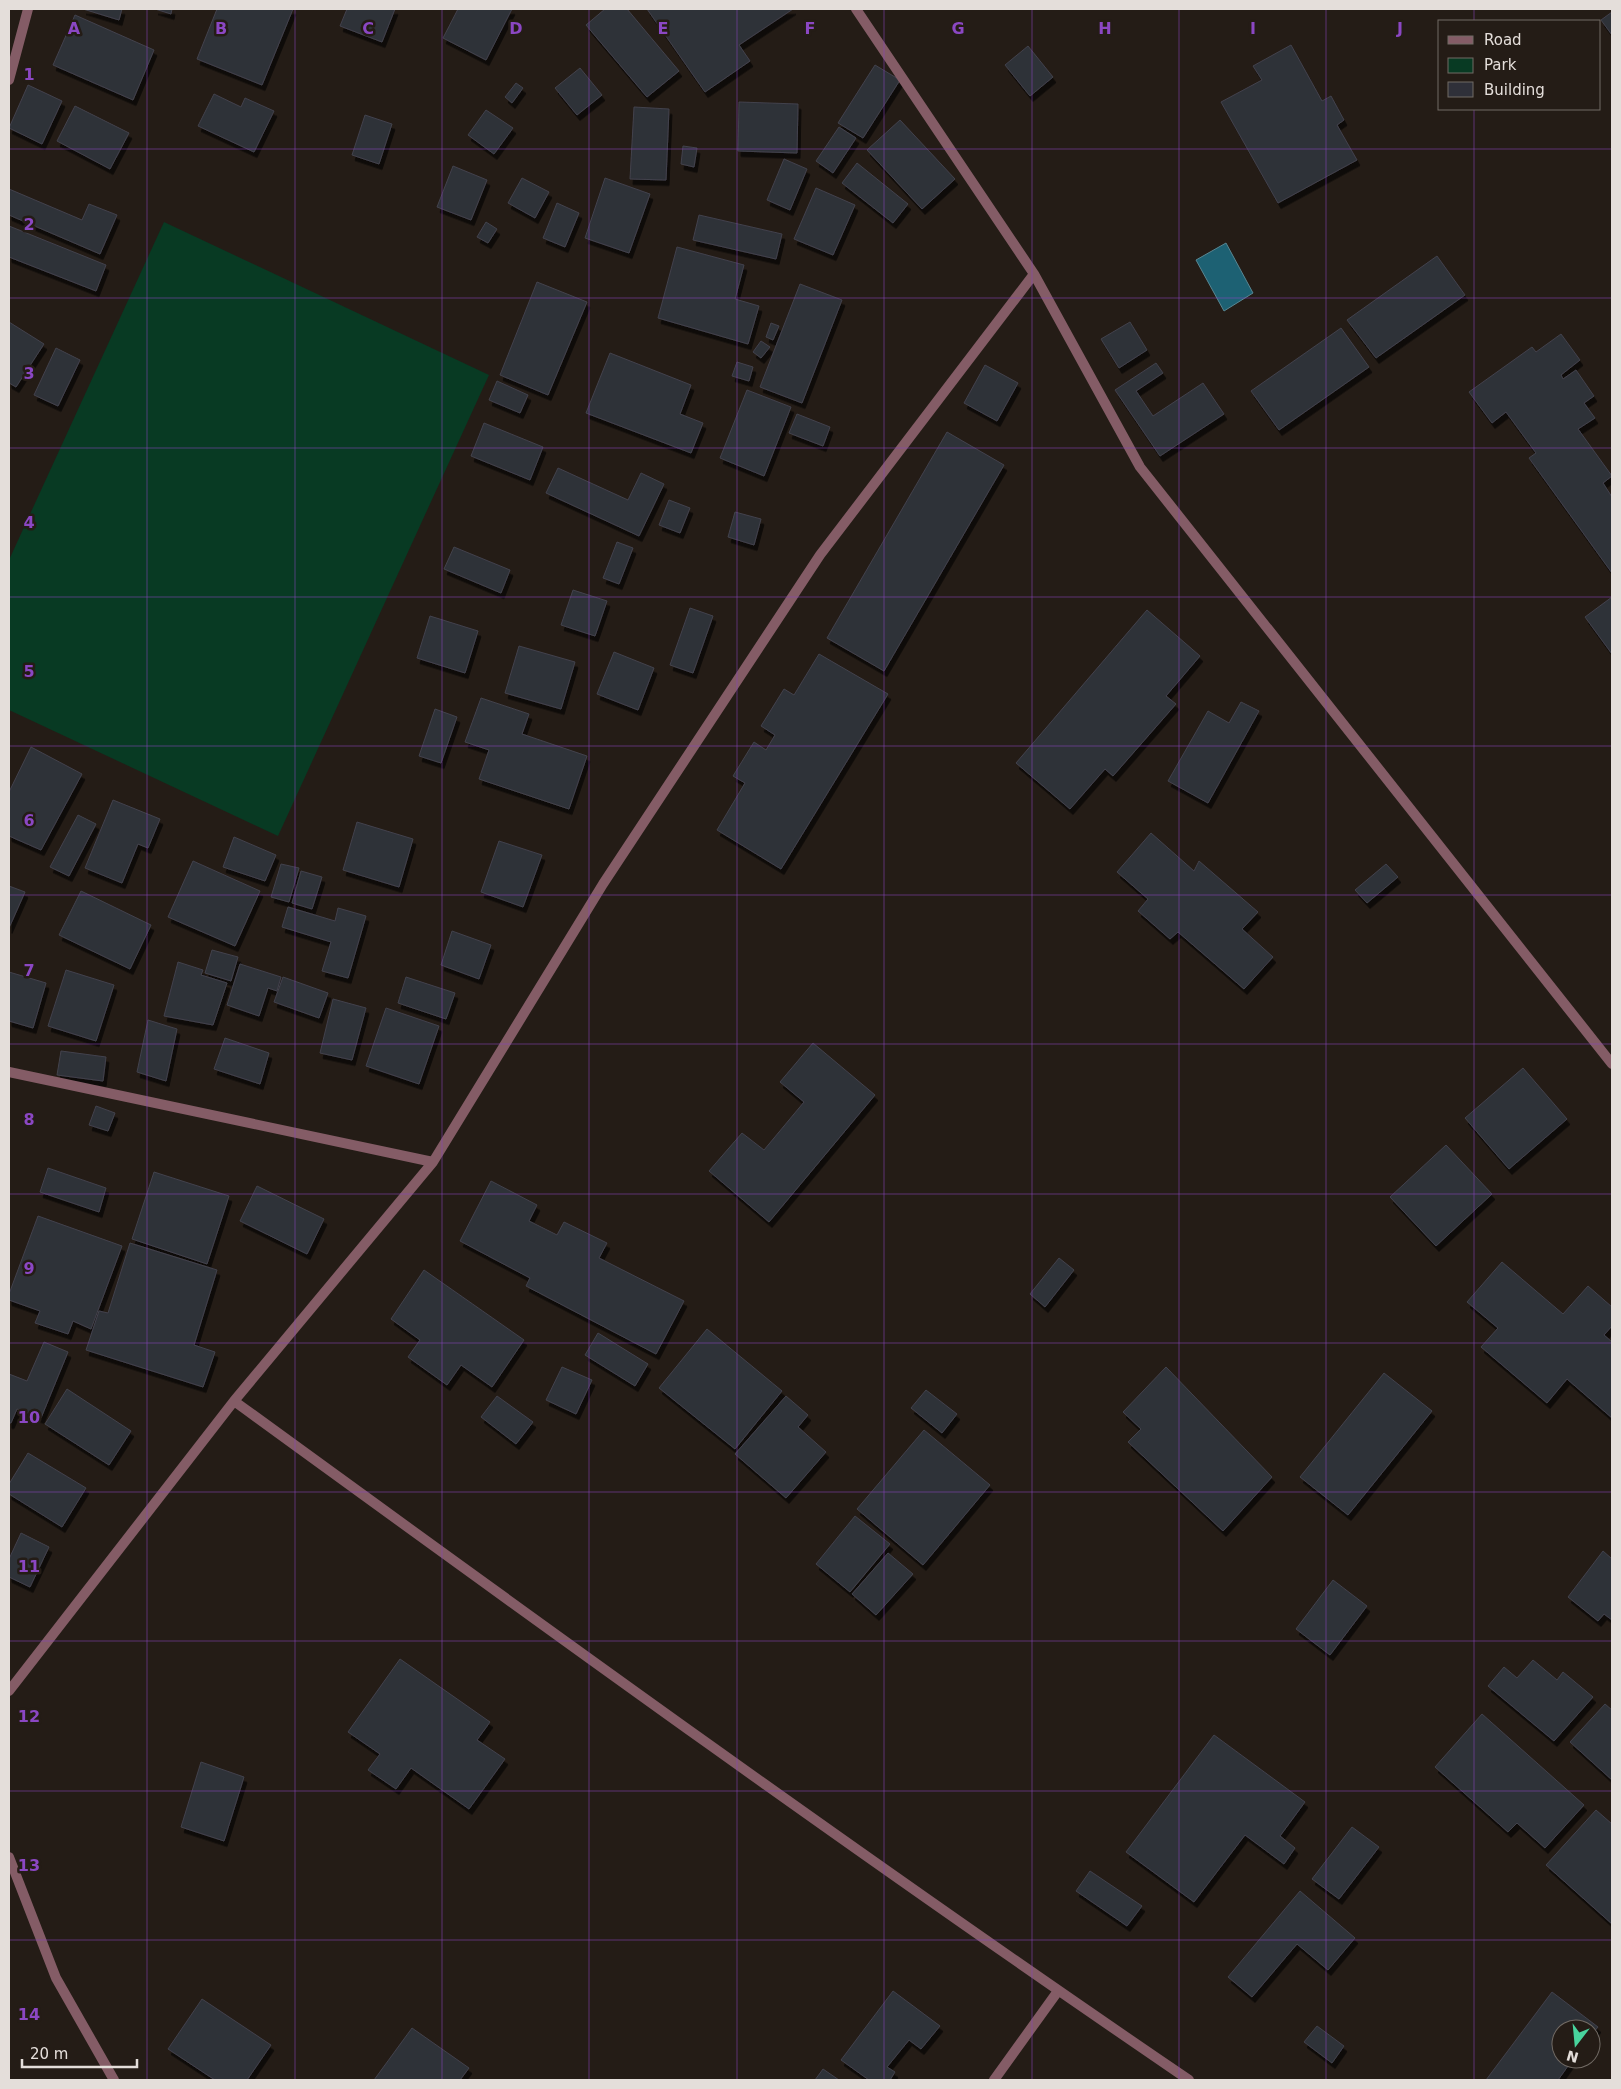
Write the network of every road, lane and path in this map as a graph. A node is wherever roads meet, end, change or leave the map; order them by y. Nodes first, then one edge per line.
1 (28, 9) edge
2 (856, 9) edge
3 (9, 80) edge
4 (1034, 274) junction
5 (1612, 1064) edge
6 (9, 1072) edge
7 (433, 1162) junction
8 (234, 1402) junction
9 (9, 1691) edge
10 (9, 1857) edge
11 (1058, 1991) junction
12 (114, 2080) edge
13 (994, 2080) edge
14 (1189, 2080) edge

1 - 3 street
2 - 4 street
4 - 5 street
4 - 7 street
6 - 7 street
7 - 8 street
8 - 9 street
8 - 11 street
10 - 12 street
11 - 13 street
11 - 14 street

